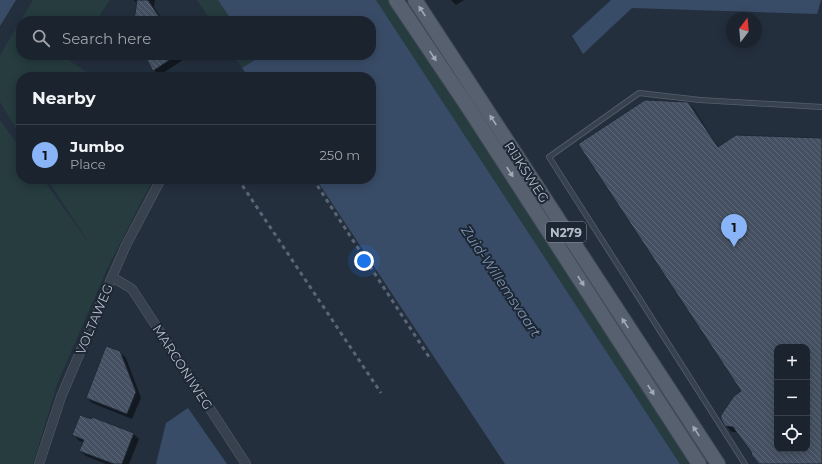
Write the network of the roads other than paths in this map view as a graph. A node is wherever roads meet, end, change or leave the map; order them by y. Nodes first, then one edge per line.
1 (396, 0) edge
2 (415, 0) edge
3 (822, 107) edge
4 (158, 184) edge
5 (112, 277) junction
6 (39, 464) edge
7 (246, 464) edge
8 (699, 464) edge
9 (718, 464) edge
10 (746, 464) edge

1 -> 8 main road, RIJKSWEG / N279
9 -> 2 main road, RIJKSWEG / N279
3 - 10 lane
4 - 5 street, VOLTAWEG
5 - 6 street, VOLTAWEG
5 - 7 street, MARCONIWEG

